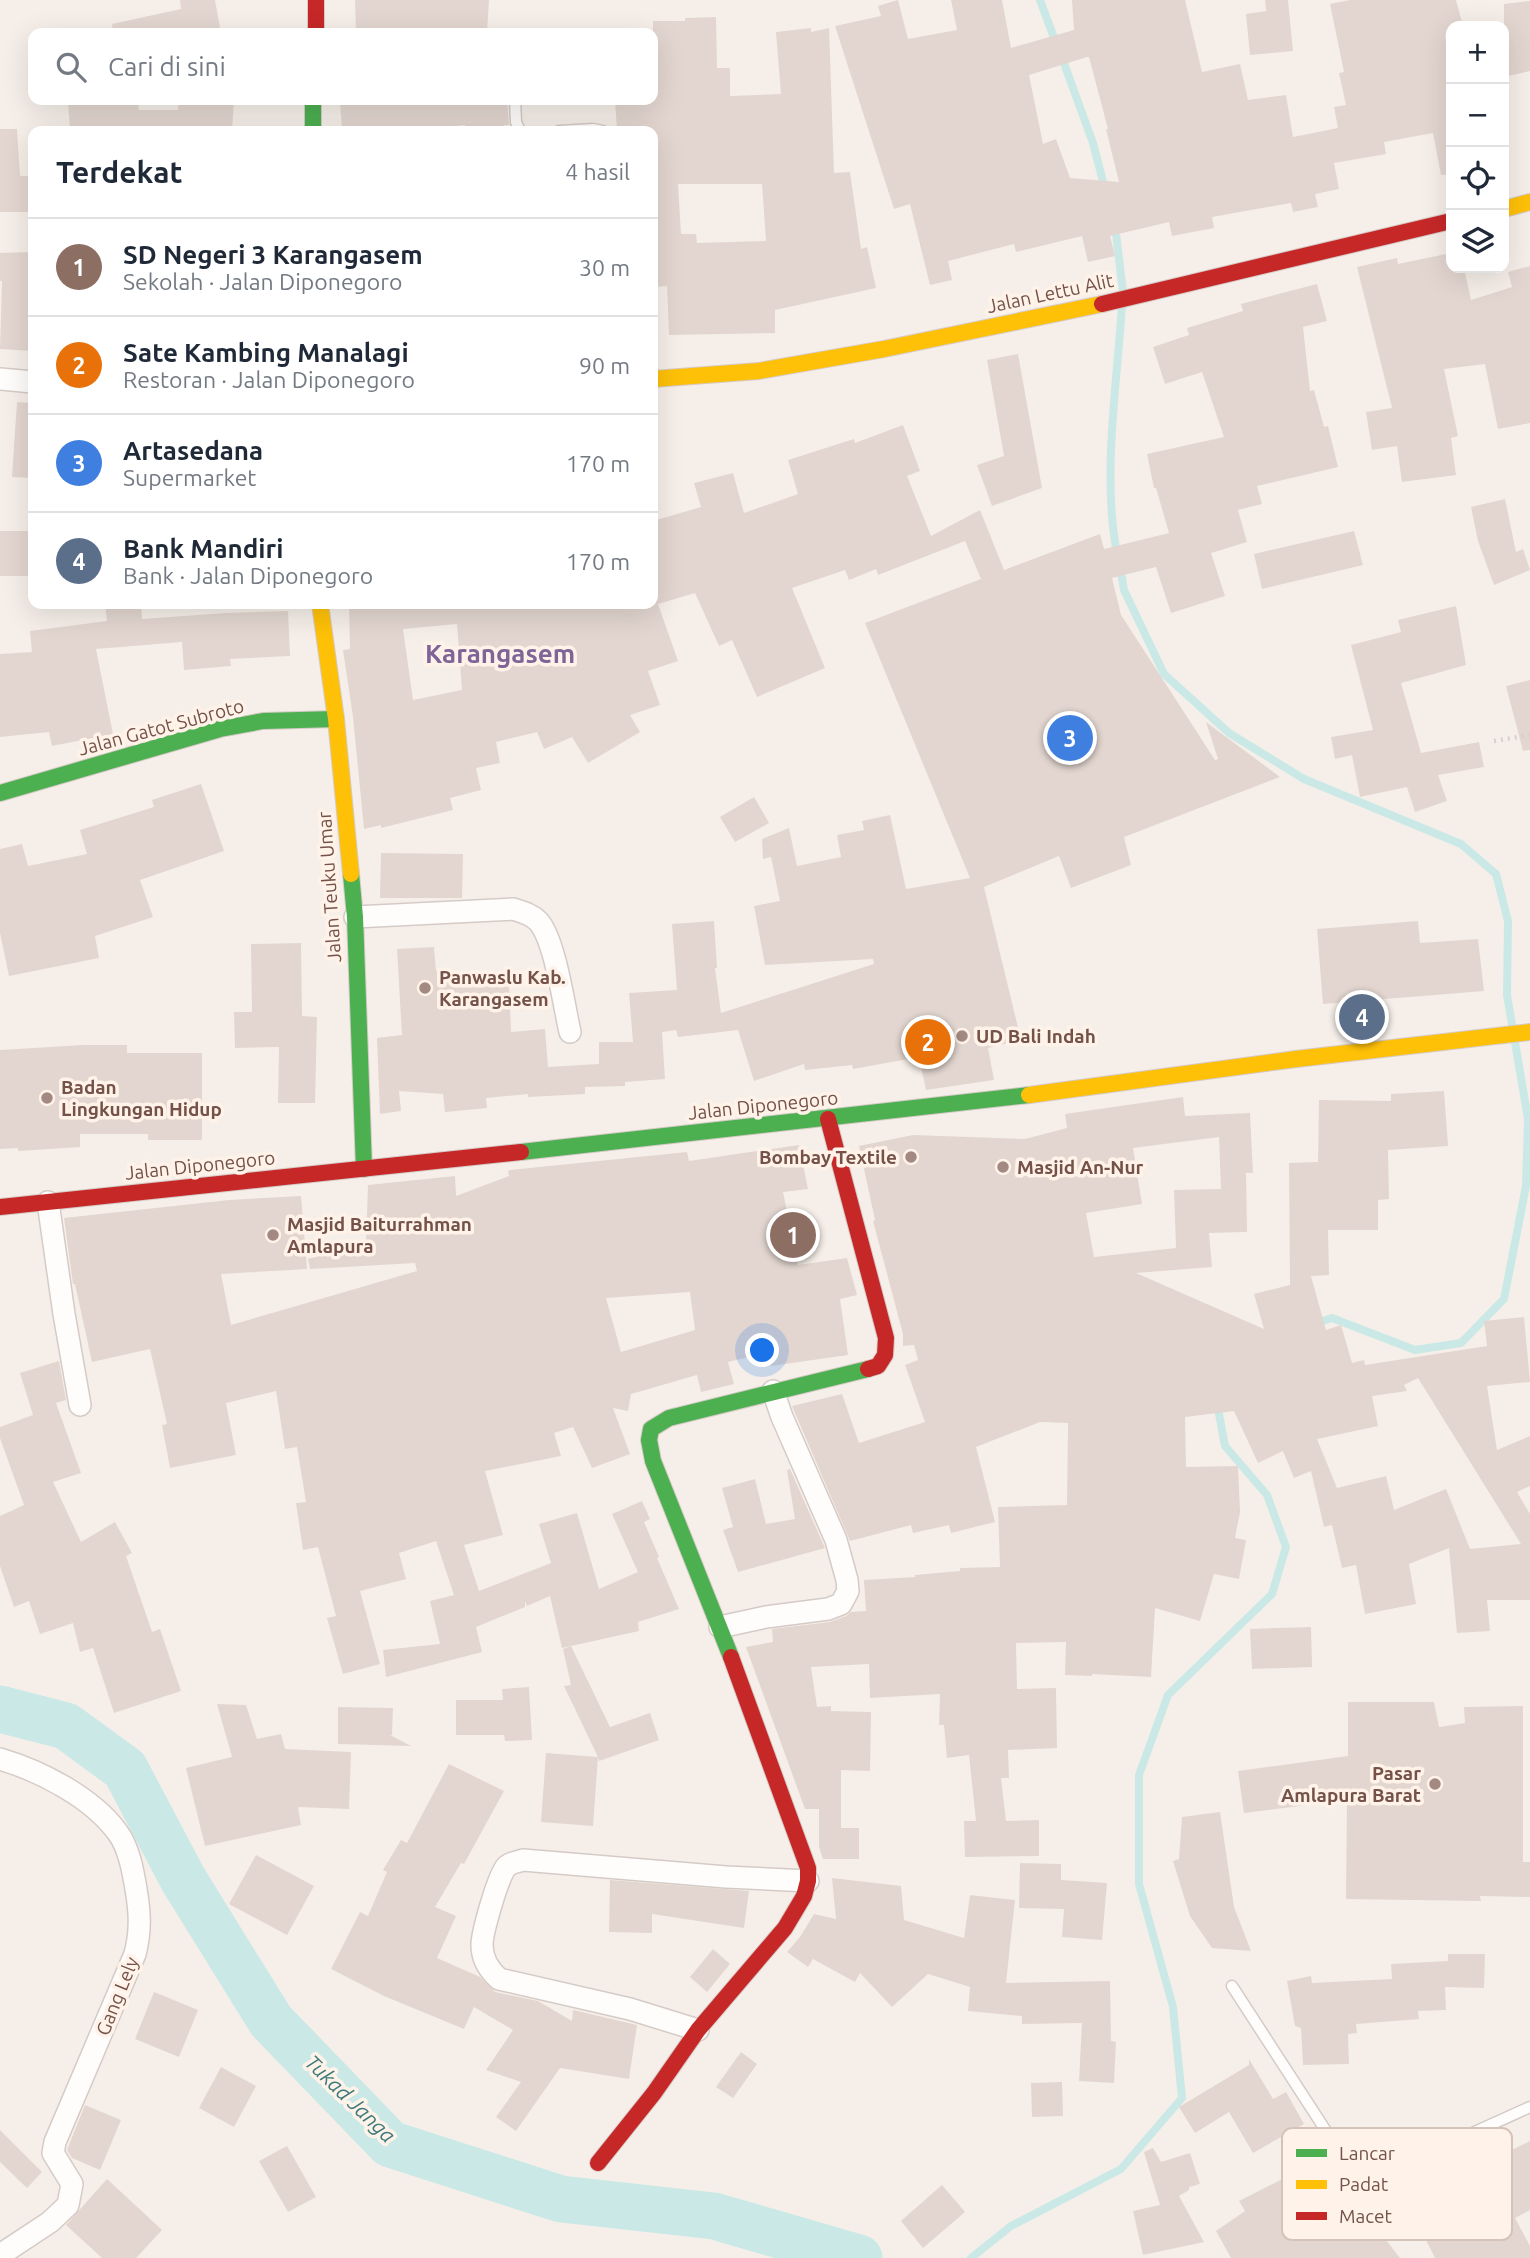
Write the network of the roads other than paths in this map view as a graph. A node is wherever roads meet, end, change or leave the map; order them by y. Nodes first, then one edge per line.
1 (316, 0) edge
2 (316, 28) edge
3 (313, 105) edge
4 (516, 105) edge
5 (313, 126) edge
6 (518, 126) edge
7 (1530, 202) edge
8 (1509, 208) edge
9 (1446, 222) edge
10 (0, 379) edge
11 (658, 379) edge
12 (28, 382) edge
13 (321, 609) edge
14 (336, 719) junction
15 (0, 793) edge
16 (355, 917) junction
17 (570, 1032) dead end
18 (1530, 1032) edge
19 (828, 1119) junction
20 (364, 1169) junction
21 (48, 1202) junction
22 (0, 1208) edge
23 (773, 1391) junction
24 (80, 1405) dead end
25 (720, 1627) junction
26 (0, 1759) edge
27 (808, 1881) junction
28 (1232, 1986) dead end
29 (698, 2030) junction
30 (1530, 2107) edge
31 (1324, 2128) edge
32 (1483, 2128) edge
33 (598, 2163) dead end
34 (0, 2255) edge

1 - 2 street
3 - 5 street
4 - 6 lane
7 - 8 street
9 - 11 street, Jalan Lettu Alit
10 - 12 street
13 - 14 street, Jalan Teuku Umar
14 - 15 street, Jalan Gatot Subroto
14 - 16 street, Jalan Teuku Umar
16 - 17 street
16 - 20 street, Jalan Teuku Umar
18 - 19 street, Jalan Diponegoro
19 - 20 street, Jalan Diponegoro
19 - 23 street
20 - 21 street, Jalan Diponegoro
21 - 22 street, Jalan Diponegoro
21 - 24 street
23 - 25 street
23 - 25 street
25 - 27 street
26 - 34 street, Gang Lely
27 - 29 street
27 - 29 street
28 - 31 lane
29 - 33 street
30 - 32 lane

